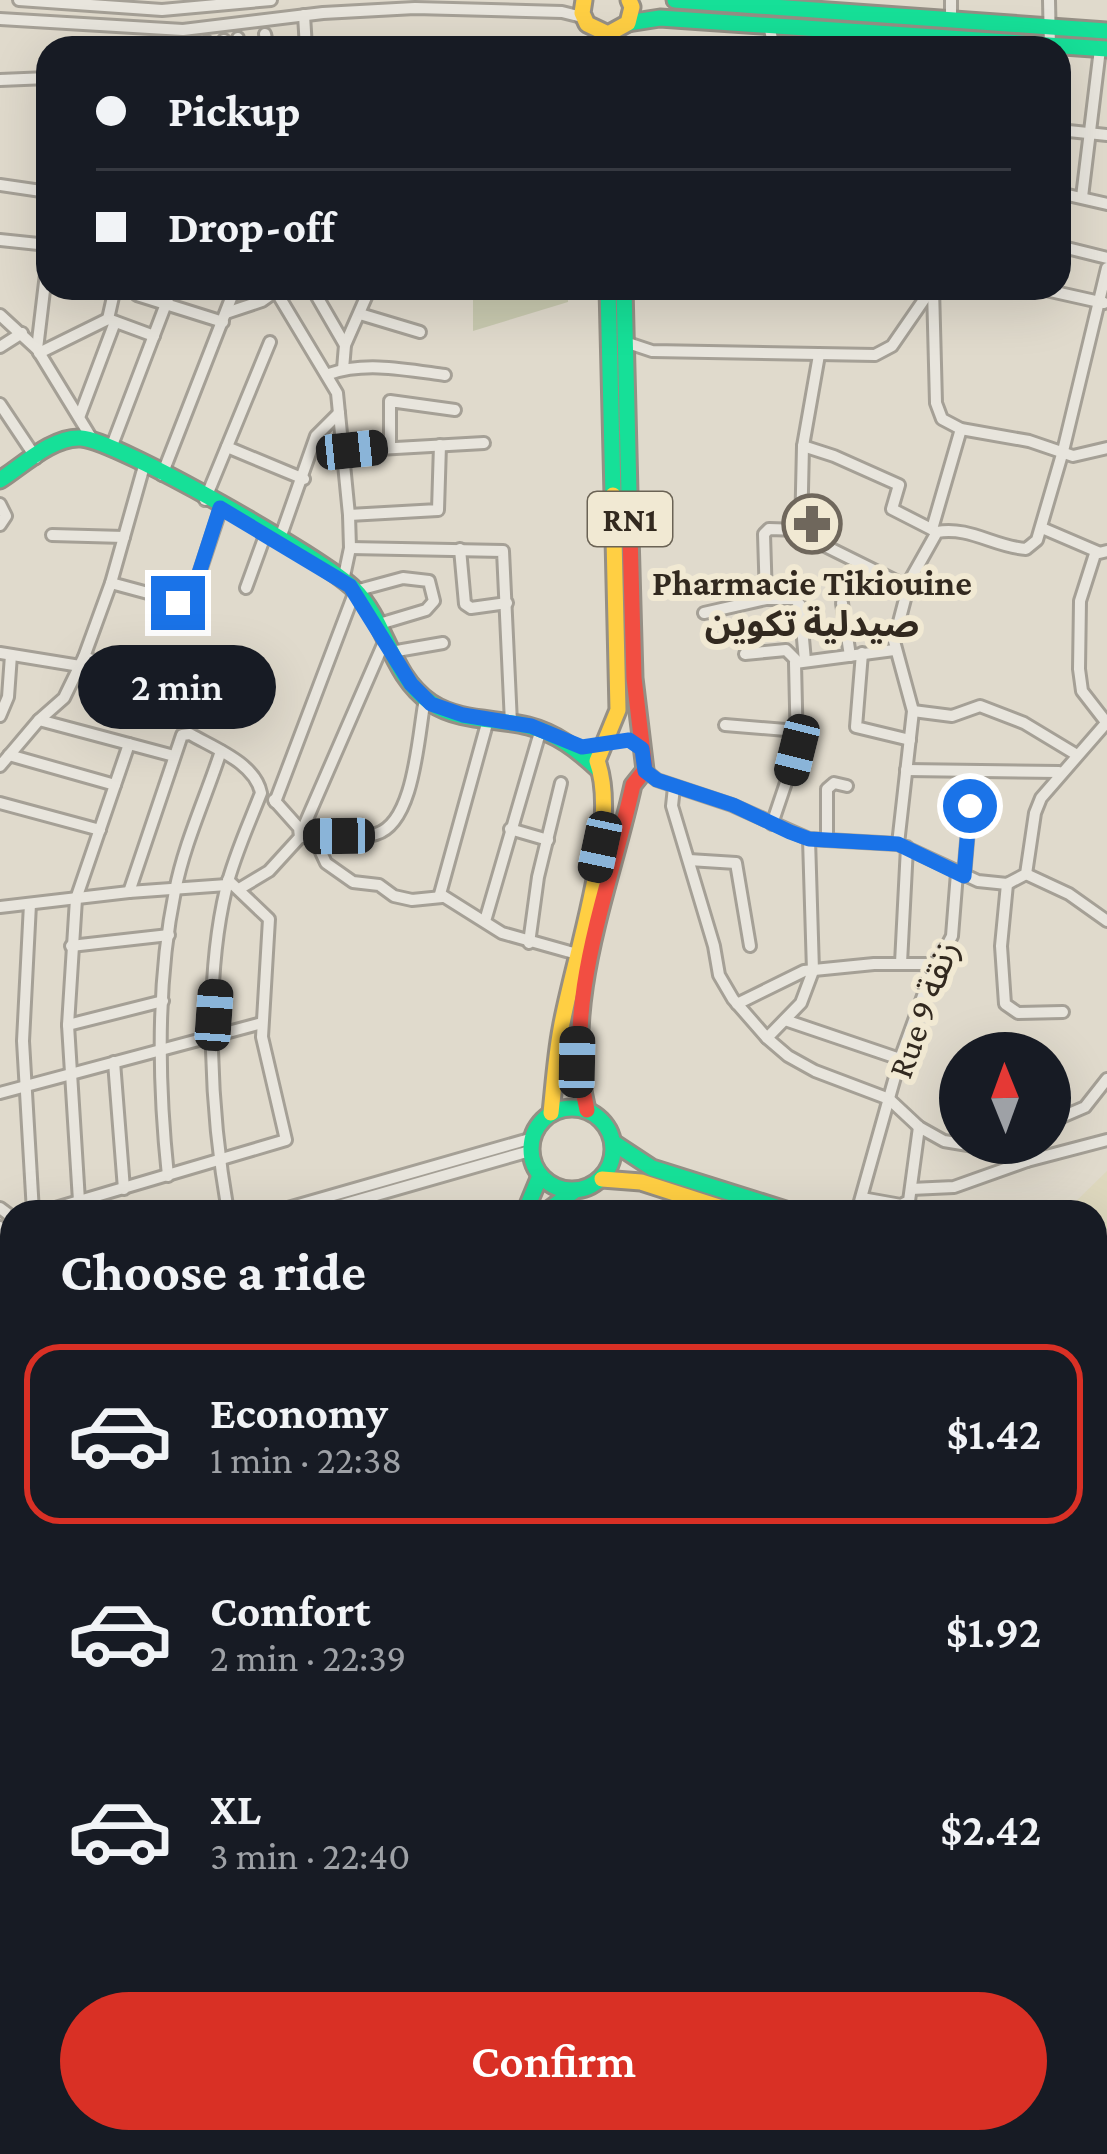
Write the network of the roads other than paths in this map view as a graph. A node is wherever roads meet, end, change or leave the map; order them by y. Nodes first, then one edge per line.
1 (19, 0) edge
2 (271, 0) edge
3 (629, 0) edge
4 (674, 0) edge
5 (951, 0) edge
6 (1049, 0) edge
7 (59, 1) edge
8 (222, 3) edge
9 (788, 4) edge
10 (837, 6) edge
11 (584, 9) edge
12 (304, 15) junction
13 (951, 18) junction
14 (0, 19) edge
15 (625, 25) junction
16 (775, 26) junction
17 (1049, 27) junction
18 (183, 30) junction
19 (1107, 31) edge
20 (183, 36) edge
21 (305, 36) edge
22 (599, 36) edge
23 (607, 36) edge
24 (623, 36) edge
25 (775, 36) edge
26 (879, 36) edge
27 (1049, 36) edge
28 (1071, 47) edge
29 (1103, 49) edge
30 (36, 79) edge
31 (0, 80) edge
32 (1071, 131) edge
33 (1089, 133) junction
34 (1107, 135) edge
35 (0, 184) edge
36 (36, 190) edge
37 (1071, 195) edge
38 (1082, 197) junction
39 (1107, 204) edge
40 (0, 240) edge
41 (36, 244) edge
42 (1071, 249) edge
43 (1107, 258) edge
44 (1107, 268) edge
45 (1071, 296) edge
46 (43, 300) edge
47 (114, 300) edge
48 (153, 300) edge
49 (168, 300) edge
50 (228, 300) edge
51 (263, 300) edge
52 (281, 300) edge
53 (319, 300) edge
54 (365, 300) edge
55 (608, 300) edge
56 (624, 300) edge
57 (925, 300) edge
58 (933, 300) edge
59 (1104, 303) edge
60 (166, 304) junction
61 (360, 314) junction
62 (0, 315) edge
63 (224, 317) junction
64 (112, 320) junction
65 (420, 332) dead end
66 (22, 334) junction
67 (154, 336) junction
68 (626, 341) junction
69 (270, 342) dead end
70 (345, 345) junction
71 (0, 347) edge
72 (38, 351) junction
73 (652, 351) junction
74 (819, 355) junction
75 (627, 367) junction
76 (343, 369) junction
77 (328, 374) junction
78 (445, 375) dead end
79 (0, 404) edge
80 (455, 410) dead end
81 (339, 413) junction
82 (80, 415) junction
83 (961, 429) junction
84 (92, 439) junction
85 (484, 443) dead end
86 (440, 445) junction
87 (390, 446) junction
88 (803, 446) junction
89 (227, 447) junction
90 (111, 448) junction
91 (1107, 448) edge
92 (343, 451) junction
93 (1063, 452) junction
94 (36, 458) junction
95 (144, 466) junction
96 (162, 476) junction
97 (304, 478) junction
98 (0, 480) edge
99 (0, 504) edge
100 (213, 504) junction
101 (349, 515) junction
102 (0, 525) edge
103 (1042, 528) junction
104 (800, 530) junction
105 (934, 531) junction
106 (52, 535) dead end
107 (124, 537) junction
108 (273, 537) junction
109 (350, 548) junction
110 (460, 549) junction
111 (1102, 552) edge
112 (111, 583) junction
113 (349, 586) junction
114 (908, 587) junction
115 (246, 588) dead end
116 (766, 599) junction
117 (507, 603) junction
118 (842, 603) dead end
119 (704, 614) dead end
120 (384, 639) junction
121 (443, 643) dead end
122 (894, 650) junction
123 (5, 654) edge
124 (746, 654) dead end
125 (856, 654) junction
126 (82, 662) junction
127 (802, 662) junction
128 (174, 691) dead end
129 (425, 699) junction
130 (914, 711) junction
131 (0, 716) edge
132 (39, 720) junction
133 (488, 720) junction
134 (1107, 722) edge
135 (511, 723) junction
136 (725, 724) dead end
137 (542, 729) junction
138 (798, 731) junction
139 (910, 740) junction
140 (570, 743) junction
141 (129, 744) junction
142 (605, 745) junction
143 (642, 749) junction
144 (221, 752) junction
145 (1077, 755) junction
146 (174, 756) junction
147 (4, 760) edge
148 (906, 770) junction
149 (973, 772) junction
150 (1060, 772) junction
151 (602, 776) junction
152 (637, 780) junction
153 (561, 783) dead end
154 (115, 785) junction
155 (848, 786) dead end
156 (261, 787) junction
157 (674, 787) junction
158 (275, 802) junction
159 (0, 803) edge
160 (772, 824) junction
161 (510, 829) junction
162 (100, 830) junction
163 (305, 836) junction
164 (809, 839) junction
165 (548, 840) junction
166 (826, 840) junction
167 (903, 846) junction
168 (689, 860) junction
169 (961, 874) junction
170 (1026, 874) junction
171 (1007, 884) junction
172 (231, 885) junction
173 (175, 888) junction
174 (129, 892) junction
175 (442, 897) junction
176 (76, 898) junction
177 (30, 904) junction
178 (0, 907) edge
179 (484, 921) junction
180 (1107, 921) edge
181 (169, 935) junction
182 (530, 943) junction
183 (71, 946) junction
184 (750, 946) dead end
185 (578, 954) junction
186 (901, 963) junction
187 (940, 964) junction
188 (814, 970) junction
189 (163, 1001) junction
190 (737, 1004) junction
191 (1063, 1012) dead end
192 (784, 1020) junction
193 (262, 1024) junction
194 (68, 1025) junction
195 (213, 1036) junction
196 (767, 1038) junction
197 (161, 1050) junction
198 (900, 1059) junction
199 (115, 1062) junction
200 (68, 1074) junction
201 (1107, 1079) edge
202 (24, 1086) junction
203 (0, 1093) edge
204 (890, 1099) junction
205 (587, 1110) junction
206 (551, 1113) junction
207 (1071, 1113) edge
208 (919, 1127) junction
209 (939, 1136) edge
210 (1107, 1140) edge
211 (614, 1143) junction
212 (531, 1144) junction
213 (1071, 1149) edge
214 (220, 1161) junction
215 (1019, 1164) edge
216 (168, 1176) junction
217 (540, 1176) junction
218 (602, 1179) junction
219 (124, 1189) junction
220 (911, 1189) junction
221 (574, 1191) junction
222 (862, 1198) joint
223 (37, 1200) edge
224 (79, 1200) edge
225 (86, 1200) edge
226 (226, 1200) edge
227 (319, 1200) edge
228 (355, 1200) edge
229 (530, 1200) edge
230 (562, 1200) edge
231 (697, 1200) edge
232 (754, 1200) edge
233 (873, 1200) edge
234 (909, 1200) edge

1 - 7 street
2 - 8 street
3 - 15 main road
4 - 9 main road
5 - 13 street
6 - 17 street
7 - 8 street
9 - 10 main road
10 - 13 main road
11 - 12 street
11 - 22 main road
12 - 18 street
12 - 21 street
13 - 17 main road
14 - 18 street
15 - 16 main road
15 - 23 main road
15 - 24 main road
16 - 25 street
16 - 26 main road
17 - 19 main road
17 - 27 street
18 - 20 street
28 - 29 main road
29 - 33 street
30 - 31 street
32 - 33 street
33 - 34 street
33 - 38 street
35 - 36 street
37 - 38 street
38 - 39 street
40 - 41 street
42 - 43 street
44 - 59 street
45 - 59 street
46 - 72 street
47 - 64 street
48 - 60 street
49 - 60 street
50 - 63 street
51 - 63 street
52 - 77 street
53 - 70 street
54 - 61 street
55 - 142 main road, RN1
56 - 68 main road, RN1
57 - 74 street
58 - 83 street
59 - 93 street
60 - 63 street
60 - 67 street
61 - 65 street
61 - 70 street
62 - 66 street
63 - 96 street
64 - 67 street
64 - 72 street
64 - 82 street
66 - 71 street
66 - 72 street
67 - 90 street
68 - 73 street
68 - 75 main road, RN1
69 - 89 street
70 - 76 street
72 - 82 street
73 - 74 street
73 - 75 street
74 - 88 street
75 - 143 main road, RN1
76 - 77 street
76 - 78 street
77 - 81 street
79 - 94 street
80 - 87 street
81 - 92 street
81 - 97 street
82 - 84 street
83 - 93 street
83 - 105 street
84 - 90 main road
84 - 94 main road
85 - 86 street
86 - 87 street
86 - 101 street
87 - 92 street
88 - 104 street
88 - 105 street
89 - 97 street
89 - 100 street
90 - 95 main road
91 - 93 street
92 - 101 street
93 - 103 street
94 - 98 main road
95 - 96 main road
95 - 107 street
96 - 100 main road
97 - 108 street
99 - 102 street
100 - 108 main road
100 - 112 street
101 - 109 street
103 - 105 street
103 - 111 street
104 - 114 street
104 - 116 street
105 - 114 street
106 - 107 street
107 - 112 street
108 - 113 main road
108 - 115 street
109 - 110 street
109 - 113 street
110 - 117 street
110 - 117 street
111 - 134 street
112 - 126 street
113 - 120 main road
113 - 120 street
113 - 158 street
114 - 122 street
116 - 119 street
116 - 127 street
117 - 135 street
118 - 125 street
120 - 121 street
120 - 129 main road
120 - 163 street
122 - 125 street
122 - 130 street
123 - 126 street
123 - 131 street
124 - 127 street
125 - 127 street
125 - 139 street
126 - 128 street
126 - 132 street
127 - 138 street
129 - 133 main road
129 - 163 street
130 - 139 street
130 - 145 street
132 - 141 street
132 - 147 street
133 - 135 main road
133 - 175 street
134 - 145 street
135 - 137 main road
136 - 138 street
137 - 140 main road
137 - 161 street
138 - 160 street
139 - 148 street
140 - 142 main road
140 - 151 main road
141 - 146 street
141 - 154 street
142 - 143 main road
142 - 151 main road, RN1
143 - 152 main road, RN1
144 - 146 street
144 - 156 street
144 - 173 street
145 - 150 street
146 - 174 street
147 - 154 street
148 - 149 street
148 - 167 street
149 - 150 street
149 - 169 street, Rue 9 زنقة
150 - 170 street
151 - 152 main road
151 - 185 main road, RN1
152 - 157 street
152 - 205 main road, RN1
153 - 165 street
154 - 162 street
155 - 166 street
156 - 158 street
156 - 172 street
157 - 160 street
157 - 168 street
158 - 163 street
159 - 162 street
160 - 164 street
161 - 165 street
161 - 179 street
162 - 176 street
163 - 172 street
163 - 175 street
164 - 166 street
164 - 188 street
165 - 182 street
166 - 167 street
167 - 169 street
167 - 186 street
168 - 184 street
168 - 190 street
169 - 171 street
169 - 187 street, Rue 9 زنقة
170 - 171 street
170 - 180 street
171 - 191 street
172 - 173 street
172 - 193 street
172 - 195 street
173 - 174 street
173 - 181 street
174 - 176 street
175 - 179 street
176 - 177 street
176 - 183 street
177 - 178 street
177 - 202 street
179 - 182 street
181 - 183 street
181 - 189 street
182 - 185 street
183 - 194 street
185 - 206 main road, RN1
186 - 187 street
186 - 188 street
187 - 198 street, Rue 9 زنقة
188 - 190 street
188 - 192 street
189 - 194 street
189 - 197 street
190 - 196 street
192 - 196 street
192 - 198 street
193 - 195 street
193 - 214 street
194 - 200 street
195 - 197 street
195 - 214 street
196 - 204 street
197 - 199 street
197 - 216 street
198 - 204 street, Rue 9 زنقة
199 - 200 street
199 - 219 street
200 - 202 street
200 - 224 street
201 - 207 street
202 - 203 street
202 - 223 street
204 - 208 street
204 - 222 street, Rue 9 زنقة
205 - 206 main road
205 - 211 main road
206 - 212 main road
208 - 209 street
208 - 220 street
210 - 213 street
211 - 218 main road
211 - 232 main road
212 - 217 main road
212 - 227 street
212 - 228 street
214 - 216 street
214 - 226 street
215 - 220 street
216 - 219 street
217 - 221 main road
217 - 229 main road
218 - 221 main road
218 - 231 main road
219 - 225 street
220 - 234 street
221 - 230 main road
222 - 233 street

